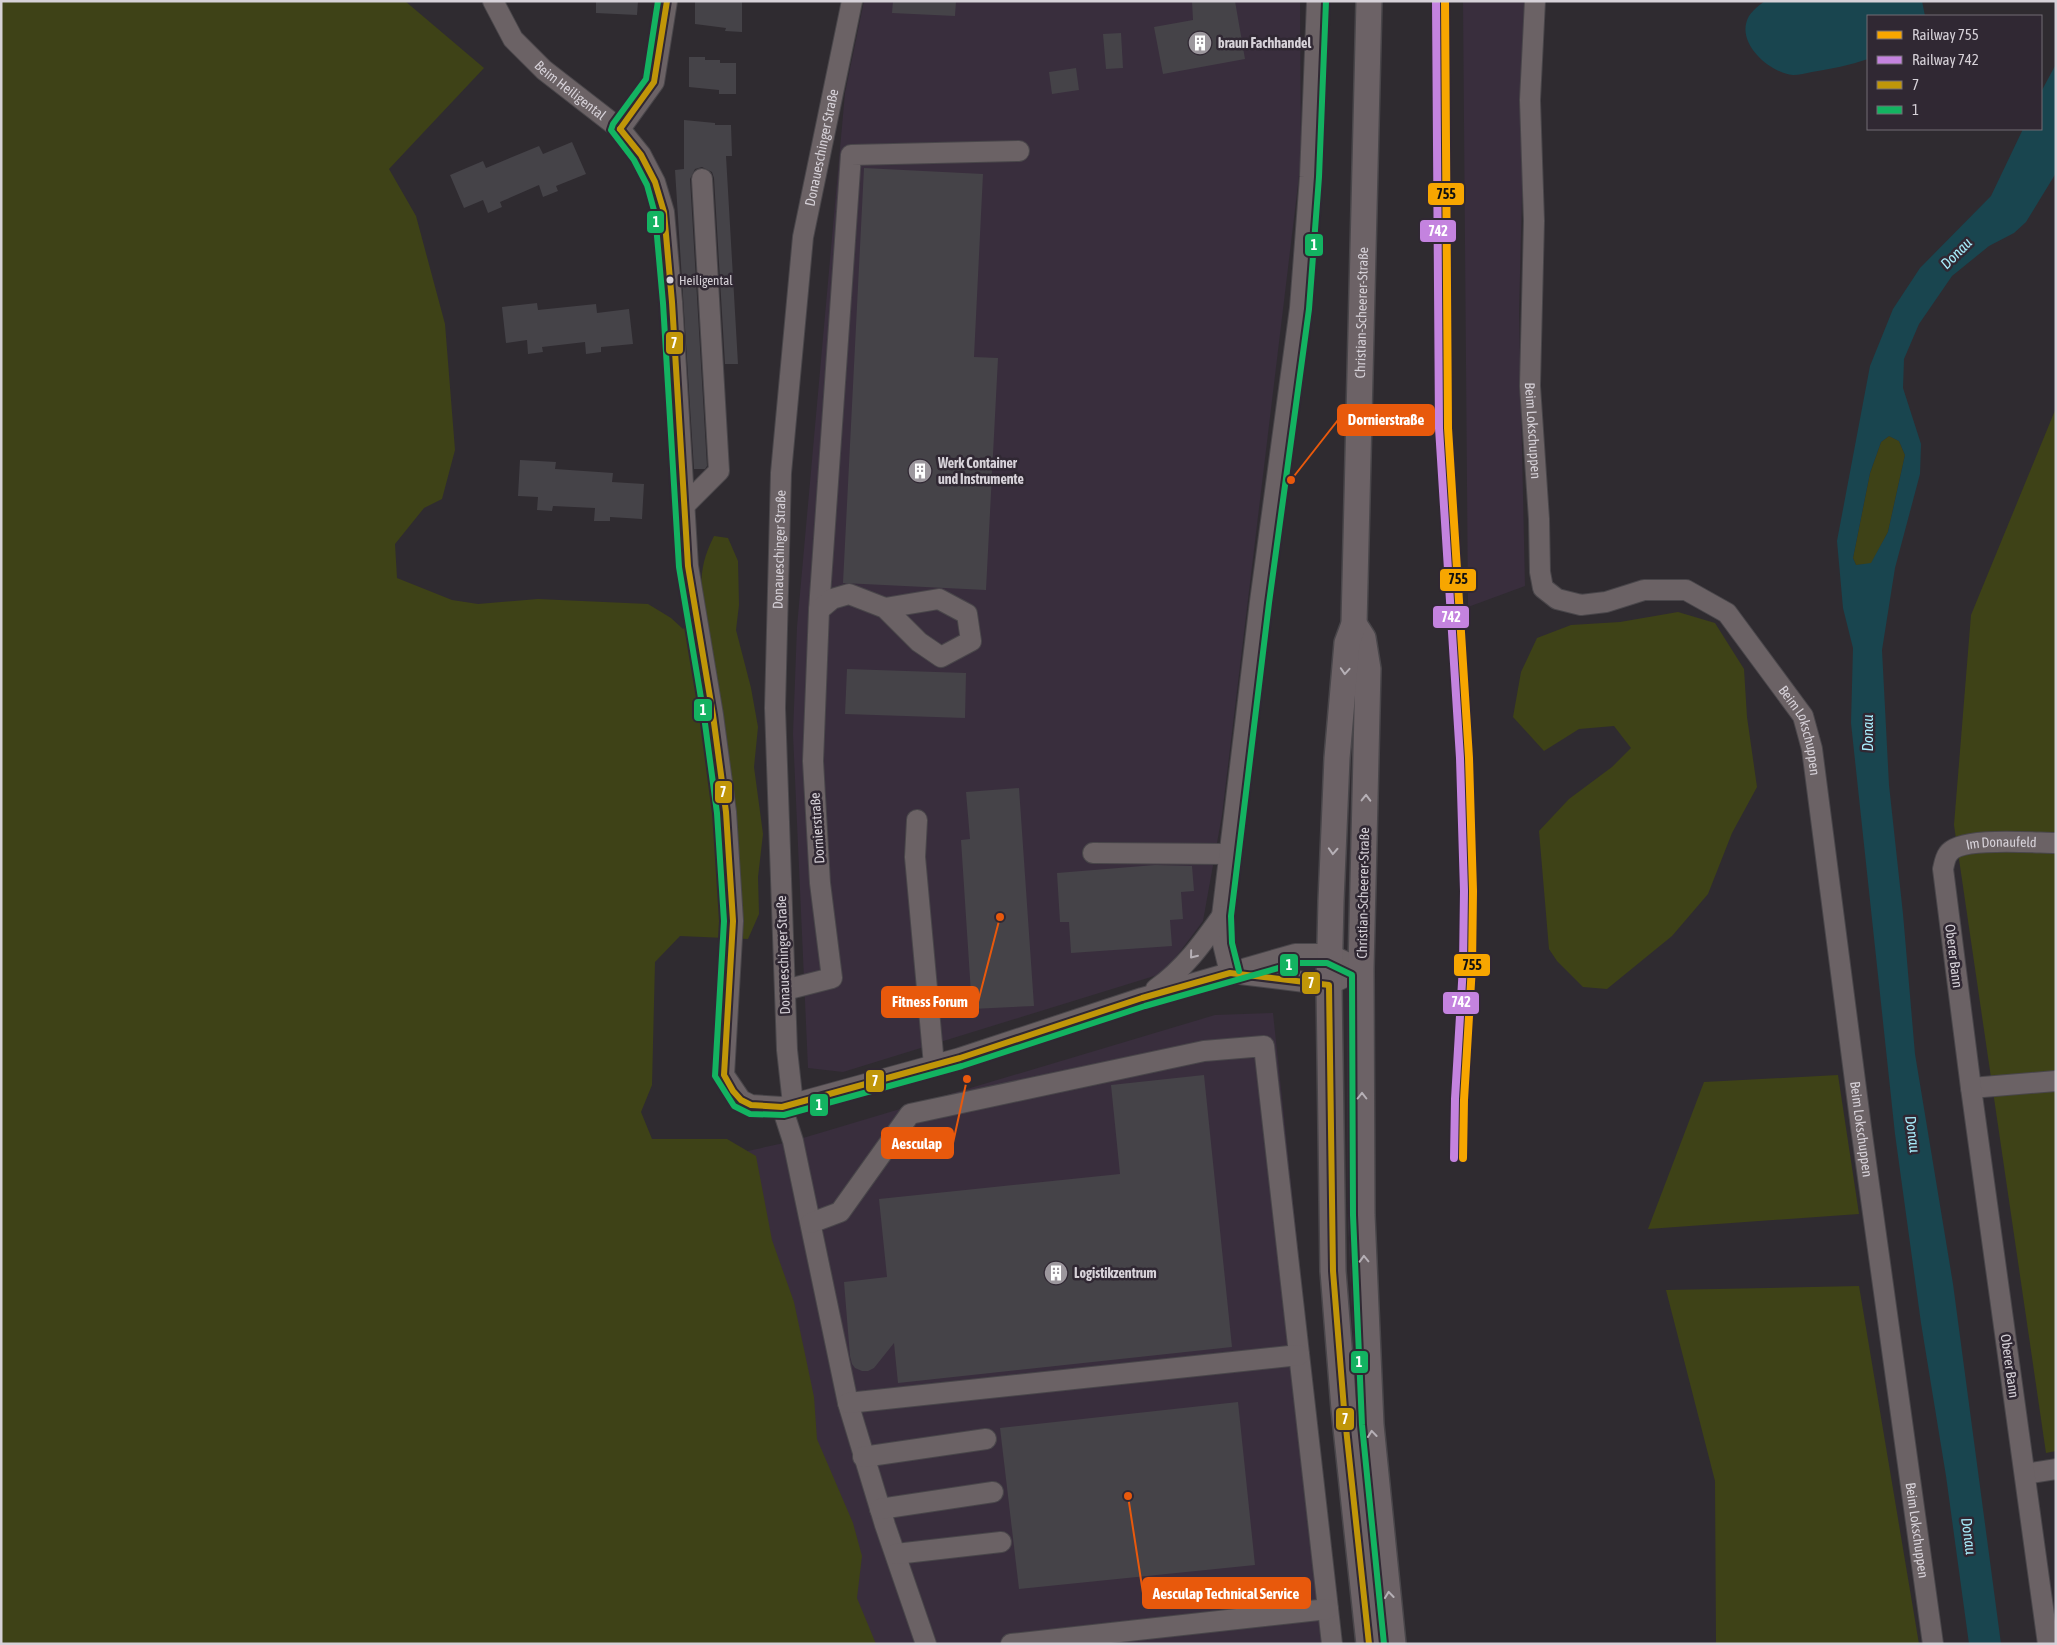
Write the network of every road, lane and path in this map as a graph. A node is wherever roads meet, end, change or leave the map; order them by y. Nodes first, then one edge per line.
1 (493, 1) edge
2 (666, 1) edge
3 (852, 1) edge
4 (1317, 1) edge
5 (1369, 1) edge
6 (1535, 1) edge
7 (620, 129) junction
8 (1018, 151) dead end
9 (702, 179) dead end
10 (684, 506) junction
11 (885, 608) dead end
12 (819, 619) junction
13 (1354, 624) junction
14 (917, 820) dead end
15 (2056, 843) edge
16 (1093, 853) dead end
17 (1229, 854) junction
18 (1948, 854) joint
19 (1222, 916) junction
20 (1329, 954) junction
21 (1362, 969) junction
22 (1230, 973) junction
23 (1329, 985) junction
24 (784, 990) junction
25 (1142, 998) junction
26 (934, 1065) junction
27 (2056, 1081) edge
28 (1971, 1088) junction
29 (787, 1105) junction
30 (810, 1223) junction
31 (1299, 1355) junction
32 (848, 1404) junction
33 (986, 1439) dead end
34 (863, 1458) junction
35 (2056, 1469) edge
36 (2025, 1474) junction
37 (993, 1492) dead end
38 (880, 1509) junction
39 (1001, 1542) dead end
40 (896, 1554) junction
41 (1328, 1609) junction
42 (1085, 1640) edge
43 (926, 1644) edge
44 (1012, 1644) edge
45 (1332, 1644) edge
46 (1368, 1644) edge
47 (1393, 1644) edge
48 (1933, 1644) edge
49 (2048, 1644) edge

1 - 7 street, Beim Heiligental
2 - 7 street
3 - 24 street, Donaueschinger Straße
4 - 17 street
5 - 13 main road, Christian-Scheerer-Straße
6 - 48 street, Beim Lokschuppen
7 - 10 street, Beim Heiligental
8 - 12 street
9 - 10 street
10 - 29 street, Beim Heiligental
11 - 12 street
12 - 24 street, Dornierstraße
13 -> 20 main road, Christian-Scheerer-Straße
21 -> 13 main road, Christian-Scheerer-Straße
14 - 26 street
15 - 18 street, Im Donaufeld
16 - 17 street
17 - 19 street
18 - 28 street, Oberer Bann
19 - 22 street
19 -> 25 street
20 - 21 street
20 - 22 street
20 - 23 main road, Christian-Scheerer-Straße
21 - 23 street
47 -> 21 main road, Christian-Scheerer-Straße
22 - 23 street
22 - 25 street
23 - 46 main road, Christian-Scheerer-Straße
24 - 29 street, Donaueschinger Straße
25 - 26 street
26 - 29 street
27 - 28 street
28 - 36 street, Oberer Bann
29 - 30 street, Donaueschinger Straße
30 - 31 street
30 - 32 street, Donaueschinger Straße
31 - 32 street
31 - 41 street
32 - 34 street, Donaueschinger Straße
33 - 34 street
34 - 38 street, Donaueschinger Straße
35 - 36 street
36 - 49 street, Oberer Bann
37 - 38 street
38 - 40 street, Donaueschinger Straße
39 - 40 street
40 - 43 street, Donaueschinger Straße
41 - 42 street
41 - 45 street
42 - 44 street

